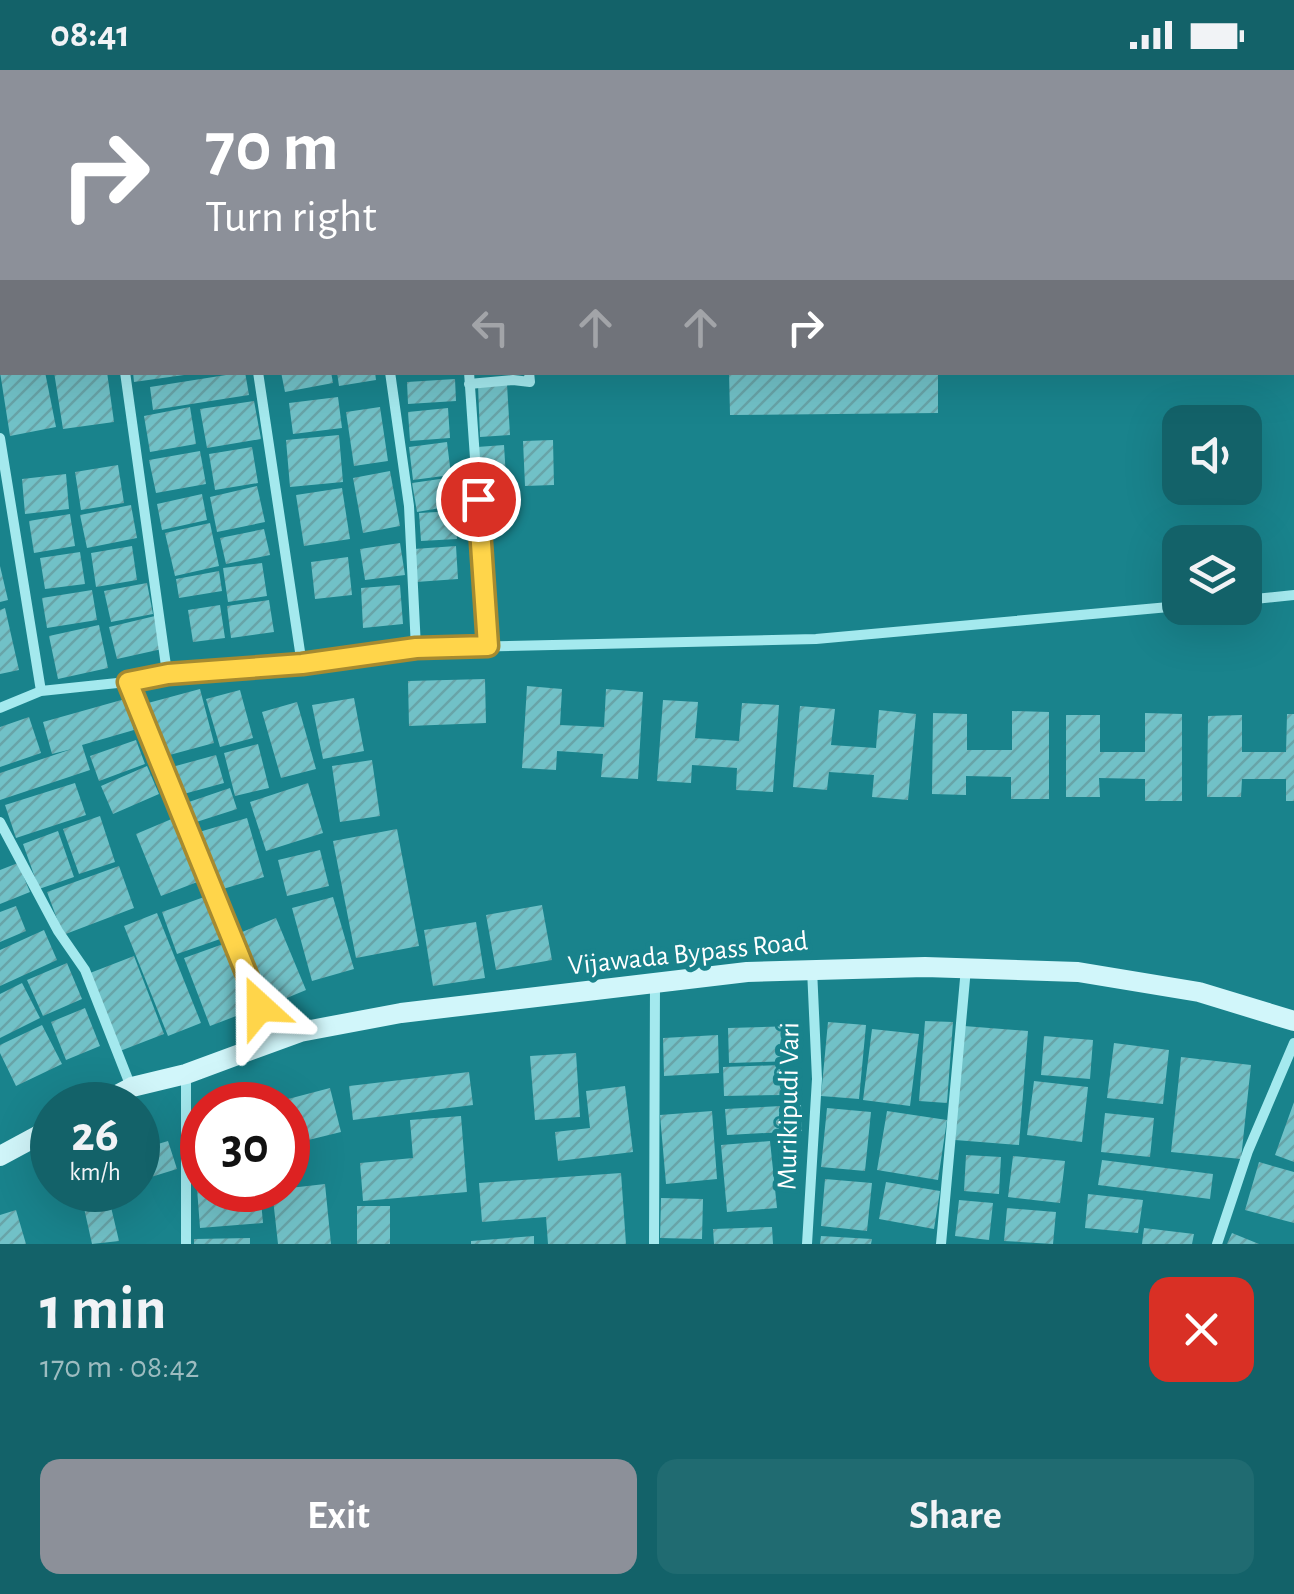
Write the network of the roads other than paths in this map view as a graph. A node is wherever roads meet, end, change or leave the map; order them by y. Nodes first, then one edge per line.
1 (125, 375) edge
2 (258, 375) edge
3 (390, 375) edge
4 (529, 375) edge
5 (468, 378) edge
6 (0, 438) edge
7 (1294, 595) edge
8 (1262, 598) edge
9 (1162, 608) edge
10 (488, 646) junction
11 (416, 648) junction
12 (302, 664) junction
13 (168, 674) junction
14 (128, 682) junction
15 (40, 692) junction
16 (0, 708) edge
17 (0, 822) edge
18 (966, 967) junction
19 (812, 968) junction
20 (655, 982) junction
21 (1294, 1021) edge
22 (276, 1040) junction
23 (1294, 1043) edge
24 (186, 1074) junction
25 (130, 1082) edge
26 (155, 1082) edge
27 (30, 1140) edge
28 (0, 1156) edge
29 (186, 1244) edge
30 (654, 1244) edge
31 (807, 1244) edge
32 (941, 1244) edge
33 (1217, 1244) edge

1 - 13 street
2 - 12 street
3 - 11 street
4 - 5 street
5 - 10 street
6 - 15 street
7 - 8 street
9 - 10 street
10 - 11 street
11 - 12 street
12 - 13 street
13 - 14 street
14 - 15 street
14 - 22 street
15 - 16 street
17 - 25 street
18 - 19 main road, Vijawada Bypass Road
18 - 21 main road, Vijawada Bypass Road
18 - 32 street
19 - 20 main road, Vijawada Bypass Road
19 - 31 street, Murikipudi Vari
20 - 22 main road, Vijawada Bypass Road
20 - 30 street
22 - 24 main road, Vijawada Bypass Road
23 - 33 street
24 - 26 main road, Vijawada Bypass Road
24 - 29 street
27 - 28 main road

